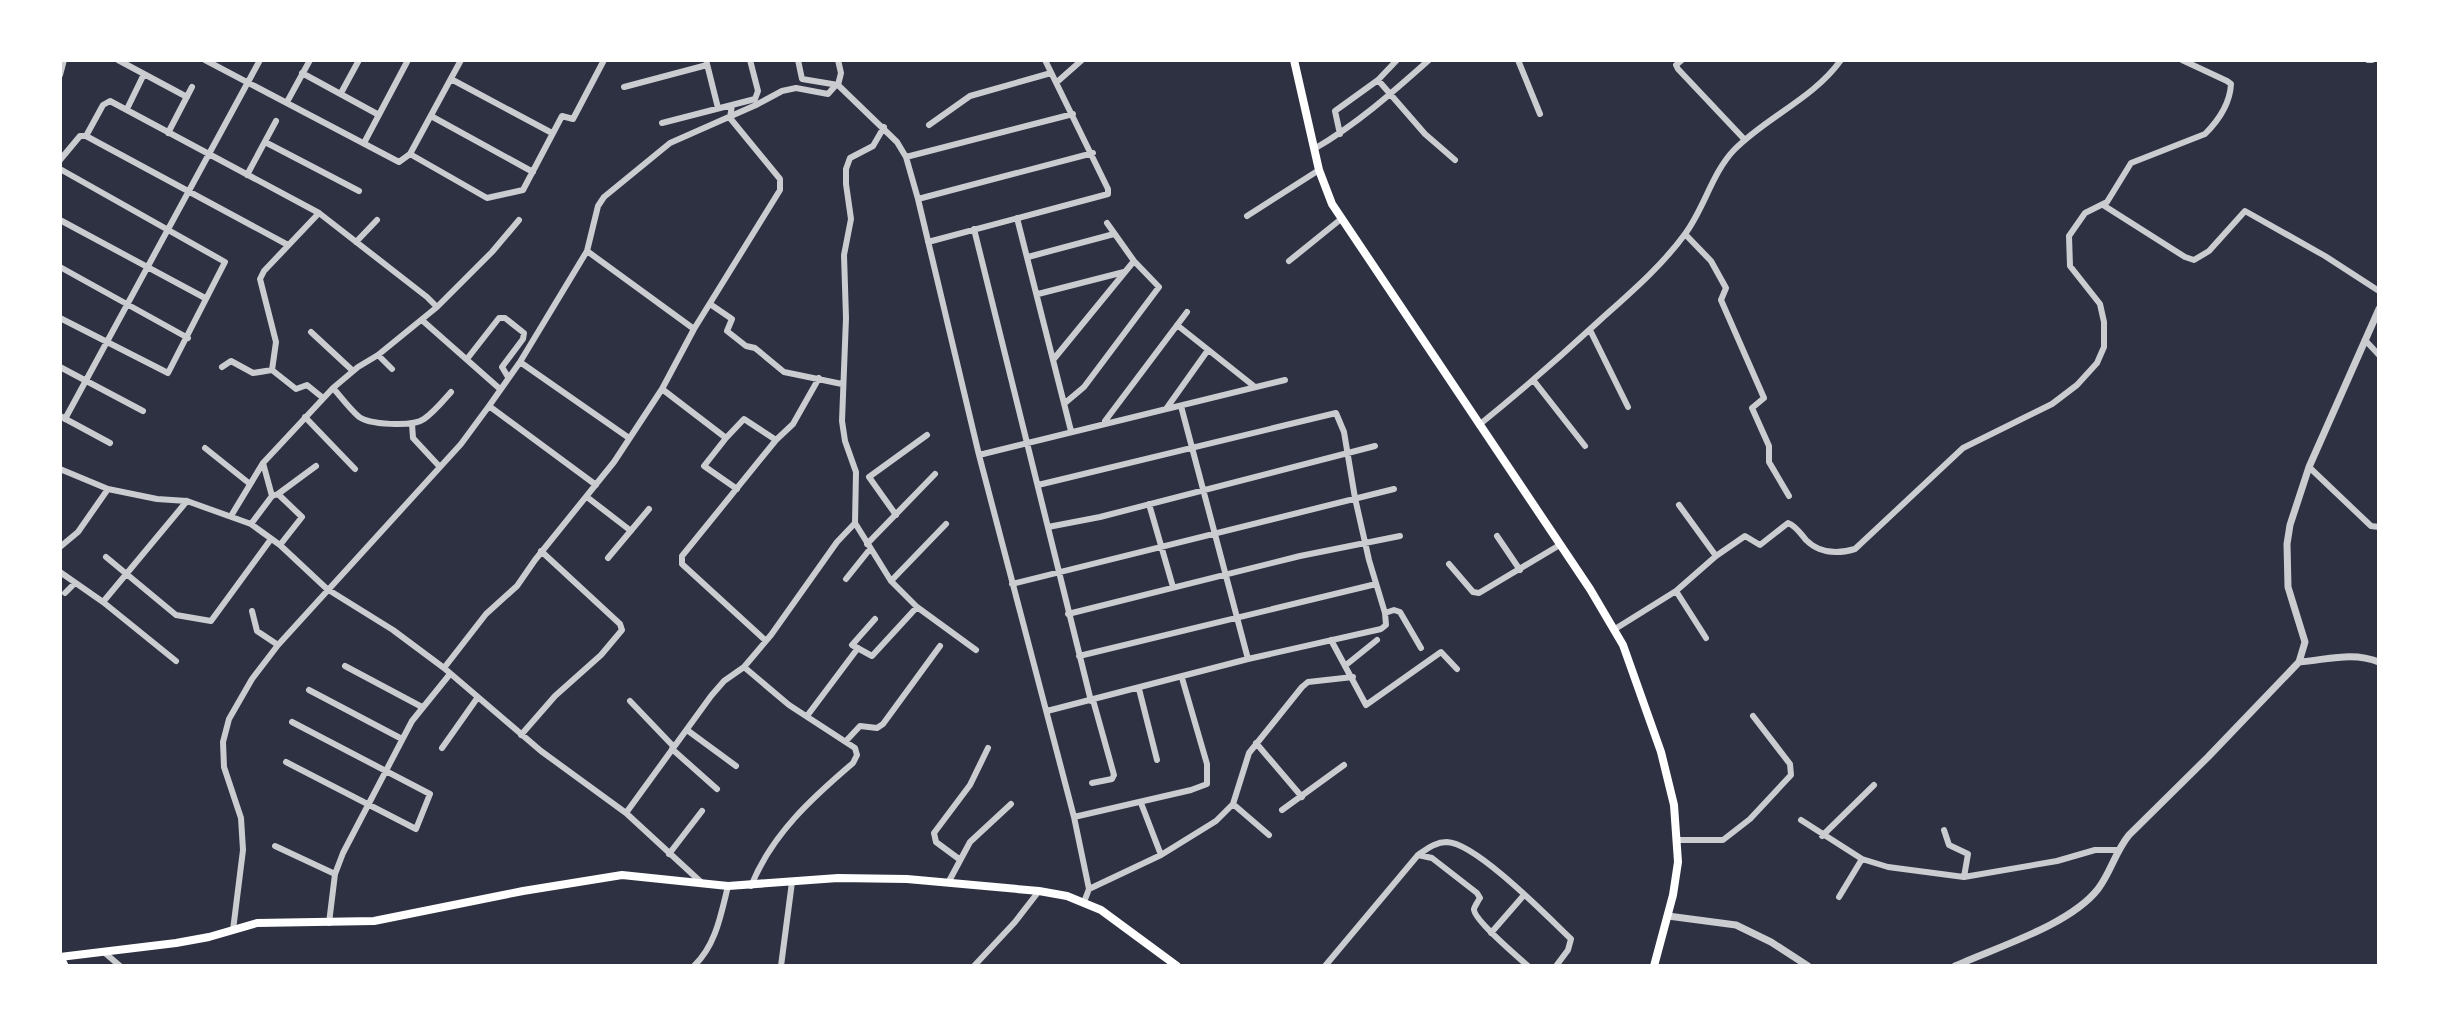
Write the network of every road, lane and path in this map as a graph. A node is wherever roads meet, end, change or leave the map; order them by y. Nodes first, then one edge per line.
1 (64, 60) edge
2 (118, 60) edge
3 (205, 60) edge
4 (260, 60) edge
5 (310, 60) edge
6 (359, 60) edge
7 (408, 60) edge
8 (461, 60) edge
9 (604, 60) edge
10 (750, 60) edge
11 (798, 60) edge
12 (838, 60) edge
13 (1045, 60) edge
14 (1082, 60) edge
15 (1294, 60) edge
16 (1397, 60) edge
17 (1429, 60) edge
18 (1518, 60) edge
19 (1682, 60) edge
20 (1841, 60) edge
21 (2182, 60) edge
22 (706, 62) edge
23 (302, 73) junction
24 (1051, 73) junction
25 (144, 74) junction
26 (60, 75) edge
27 (451, 79) junction
28 (1378, 80) junction
29 (1057, 82) junction
30 (248, 83) junction
31 (837, 85) junction
32 (192, 87) dead end
33 (624, 87) dead end
34 (341, 93) junction
35 (1390, 95) junction
36 (187, 97) junction
37 (287, 102) junction
38 (732, 105) junction
39 (718, 108) junction
40 (127, 109) junction
41 (1073, 114) junction
42 (1540, 114) dead end
43 (379, 115) junction
44 (431, 116) junction
45 (730, 118) junction
46 (276, 121) dead end
47 (662, 123) dead end
48 (929, 125) dead end
49 (883, 129) junction
50 (168, 133) junction
51 (552, 133) junction
52 (1340, 134) junction
53 (86, 136) junction
54 (1745, 140) junction
55 (265, 142) junction
56 (364, 143) junction
57 (1314, 149) junction
58 (1093, 153) junction
59 (208, 154) junction
60 (410, 154) junction
61 (906, 157) junction
62 (60, 160) edge
63 (1455, 160) dead end
64 (60, 169) edge
65 (1319, 170) junction
66 (533, 172) junction
67 (247, 175) junction
68 (187, 191) junction
69 (359, 191) dead end
70 (918, 199) junction
71 (2103, 205) junction
72 (319, 213) junction
73 (1247, 216) dead end
74 (1017, 218) junction
75 (1341, 219) junction
76 (60, 220) edge
77 (377, 220) dead end
78 (519, 220) dead end
79 (1107, 223) dead end
80 (974, 229) junction
81 (167, 230) junction
82 (1114, 234) junction
83 (1685, 234) junction
84 (356, 242) junction
85 (928, 242) junction
86 (288, 245) junction
87 (587, 251) junction
88 (1028, 257) junction
89 (1134, 261) junction
90 (1289, 261) dead end
91 (60, 267) edge
92 (147, 267) junction
93 (1124, 272) junction
94 (2379, 291) edge
95 (1038, 294) junction
96 (205, 298) junction
97 (710, 304) junction
98 (127, 305) junction
99 (437, 307) junction
100 (1187, 312) dead end
101 (2378, 312) edge
102 (60, 318) edge
103 (423, 321) junction
104 (1177, 325) junction
105 (694, 329) junction
106 (1590, 330) junction
107 (311, 332) dead end
108 (188, 338) junction
109 (2365, 340) junction
110 (106, 343) junction
111 (1208, 350) junction
112 (378, 355) junction
113 (2379, 355) edge
114 (467, 359) junction
115 (1053, 360) junction
116 (520, 362) junction
117 (60, 367) edge
118 (222, 367) dead end
119 (392, 369) dead end
120 (272, 370) junction
121 (353, 371) junction
122 (508, 377) junction
123 (819, 378) junction
124 (1285, 380) dead end
125 (84, 381) junction
126 (1534, 381) junction
127 (842, 384) junction
128 (1255, 387) junction
129 (333, 388) junction
130 (500, 389) junction
131 (662, 389) junction
132 (451, 392) dead end
133 (323, 398) junction
134 (1065, 403) junction
135 (489, 406) junction
136 (1181, 406) junction
137 (1628, 407) dead end
138 (1166, 409) junction
139 (143, 411) dead end
140 (305, 417) junction
141 (62, 418) edge
142 (1104, 423) junction
143 (412, 424) junction
144 (1479, 425) junction
145 (1071, 431) junction
146 (927, 435) dead end
147 (629, 438) junction
148 (726, 438) junction
149 (776, 440) junction
150 (110, 443) dead end
151 (1027, 444) junction
152 (1375, 446) dead end
153 (1585, 446) dead end
154 (1193, 447) junction
155 (205, 448) dead end
156 (1347, 453) junction
157 (979, 455) junction
158 (263, 463) junction
159 (316, 466) dead end
160 (439, 466) junction
161 (2309, 467) junction
162 (60, 469) edge
163 (355, 469) dead end
164 (935, 474) dead end
165 (250, 484) junction
166 (596, 485) junction
167 (1038, 485) junction
168 (108, 489) junction
169 (737, 489) junction
170 (1394, 489) dead end
171 (1204, 490) junction
172 (275, 495) junction
173 (1789, 496) dead end
174 (587, 497) junction
175 (1355, 498) junction
176 (187, 501) junction
177 (1149, 504) junction
178 (1679, 505) dead end
179 (649, 509) dead end
180 (896, 515) junction
181 (231, 516) junction
182 (855, 523) junction
183 (251, 524) junction
184 (946, 524) dead end
185 (1048, 527) junction
186 (2379, 527) edge
187 (631, 531) junction
188 (1214, 532) junction
189 (1400, 536) dead end
190 (1497, 536) dead end
191 (271, 539) junction
192 (1365, 543) junction
193 (280, 545) junction
194 (1558, 546) junction
195 (60, 547) edge
196 (868, 547) junction
197 (1161, 547) junction
198 (541, 551) junction
199 (1716, 556) junction
200 (106, 557) dead end
201 (608, 558) dead end
202 (1449, 564) dead end
203 (1520, 570) junction
204 (1059, 571) junction
205 (60, 572) edge
206 (127, 574) junction
207 (1226, 574) junction
208 (846, 579) dead end
209 (891, 581) junction
210 (75, 583) junction
211 (1012, 584) junction
212 (1376, 584) junction
213 (1173, 587) junction
214 (327, 589) junction
215 (1676, 591) junction
216 (65, 593) dead end
217 (103, 602) junction
218 (917, 607) junction
219 (252, 611) dead end
220 (1385, 613) junction
221 (1068, 614) junction
222 (1237, 616) junction
223 (875, 619) dead end
224 (1615, 629) junction
225 (1706, 638) dead end
226 (765, 640) junction
227 (1331, 640) junction
228 (1377, 640) dead end
229 (278, 645) junction
230 (940, 646) dead end
231 (858, 648) junction
232 (1421, 648) dead end
233 (976, 650) dead end
234 (1079, 656) junction
235 (1248, 659) junction
236 (176, 661) dead end
237 (2299, 662) junction
238 (2379, 662) edge
239 (1346, 665) junction
240 (345, 666) dead end
241 (744, 667) junction
242 (1457, 669) dead end
243 (447, 671) junction
244 (1353, 677) junction
245 (1182, 678) junction
246 (1139, 689) junction
247 (309, 690) dead end
248 (478, 697) junction
249 (630, 701) dead end
250 (1092, 701) junction
251 (422, 707) junction
252 (1047, 711) junction
253 (807, 716) junction
254 (1753, 716) dead end
255 (292, 722) dead end
256 (687, 730) junction
257 (521, 735) junction
258 (402, 739) junction
259 (846, 741) junction
260 (1256, 743) junction
261 (442, 748) dead end
262 (673, 748) junction
263 (988, 748) dead end
264 (1157, 760) dead end
265 (286, 762) dead end
266 (1344, 765) dead end
267 (736, 766) dead end
268 (385, 772) junction
269 (1092, 783) dead end
270 (1874, 785) dead end
271 (717, 789) dead end
272 (1302, 797) junction
273 (1141, 803) junction
274 (1011, 804) dead end
275 (1233, 804) junction
276 (368, 805) junction
277 (1282, 810) dead end
278 (702, 811) dead end
279 (626, 813) junction
280 (1074, 817) junction
281 (1801, 820) dead end
282 (1944, 830) dead end
283 (1269, 835) dead end
284 (1822, 836) junction
285 (1677, 840) junction
286 (275, 846) dead end
287 (2117, 850) junction
288 (669, 854) junction
289 (1161, 855) junction
290 (1418, 855) junction
291 (959, 859) junction
292 (1862, 859) junction
293 (335, 874) junction
294 (1964, 877) junction
295 (792, 882) junction
296 (948, 883) junction
297 (705, 885) junction
298 (728, 886) junction
299 (751, 886) junction
300 (1089, 889) junction
301 (1039, 891) junction
302 (1524, 895) junction
303 (1839, 897) dead end
304 (1084, 902) junction
305 (1668, 916) junction
306 (329, 923) junction
307 (233, 930) junction
308 (1491, 933) junction
309 (105, 953) junction
310 (60, 959) edge
311 (63, 966) edge
312 (120, 966) edge
313 (694, 966) edge
314 (781, 966) edge
315 (974, 966) edge
316 (1177, 966) edge
317 (1325, 966) edge
318 (1528, 966) edge
319 (1556, 966) edge
320 (1654, 966) edge
321 (1808, 966) edge
322 (1955, 966) edge

1 - 26 street
2 - 25 street
3 - 30 street
4 - 30 street
5 - 23 street
6 - 34 street
7 - 43 street
8 - 27 street
9 - 51 street
10 - 38 street
11 - 31 street
12 - 31 street
13 - 24 street
14 - 29 street
15 - 57 main road
16 - 28 street
17 - 35 street
18 - 42 street
19 - 54 street
20 - 54 street
21 - 71 street
22 - 33 street
22 - 39 street
23 - 34 street
23 - 37 street
24 - 29 street
24 - 48 street
25 - 36 street
25 - 40 street
27 - 44 street
27 - 51 street
28 - 35 street
28 - 52 street
29 - 41 street
30 - 37 street
30 - 59 street
31 - 45 street
31 - 49 street
32 - 36 street
34 - 43 street
35 - 52 street
35 - 63 street
36 - 50 street
37 - 56 street
38 - 39 street
38 - 45 street
39 - 47 street
40 - 50 street
40 - 53 street
41 - 58 street
41 - 61 street
43 - 56 street
44 - 60 street
44 - 66 street
45 - 87 street
45 - 97 street
46 - 55 street
49 - 61 street
49 - 127 street
50 - 59 street
51 - 66 street
52 - 57 street
53 - 62 street
53 - 68 street
54 - 83 street
55 - 67 street
55 - 69 street
56 - 60 street
57 - 65 main road
58 - 70 street
58 - 74 street
59 - 67 street
59 - 68 street
60 - 66 street
61 - 70 street
64 - 81 street
65 - 73 street
65 - 75 main road
67 - 72 street
68 - 81 street
68 - 86 street
70 - 85 street
71 - 94 street
71 - 199 street
72 - 84 street
72 - 86 street
74 - 80 street
74 - 88 street
75 - 90 street
75 - 144 main road
76 - 92 street
77 - 84 street
78 - 99 street
79 - 82 street
80 - 85 street
80 - 151 street
81 - 92 street
81 - 96 street
82 - 88 street
82 - 89 street
83 - 106 street
83 - 173 street
84 - 99 street
85 - 157 street
86 - 120 street
87 - 105 street
87 - 116 street
88 - 95 street
89 - 93 street
89 - 134 street
91 - 98 street
92 - 96 street
92 - 98 street
93 - 95 street
93 - 115 street
95 - 115 street
96 - 108 street
97 - 105 street
97 - 123 street
98 - 108 street
98 - 110 street
99 - 103 street
100 - 104 street
101 - 109 street
102 - 110 street
103 - 112 street
103 - 114 street
104 - 111 street
104 - 142 street
105 - 131 street
106 - 126 street
106 - 137 street
107 - 121 street
108 - 110 street
109 - 113 street
109 - 161 street
110 - 125 street
111 - 128 street
111 - 138 street
112 - 119 street
112 - 121 street
114 - 122 street
114 - 130 street
115 - 134 street
116 - 122 street
116 - 147 street
117 - 125 street
118 - 120 street
120 - 133 street
121 - 129 street
122 - 130 street
123 - 127 street
123 - 149 street
124 - 128 street
125 - 139 street
125 - 141 street
126 - 144 street
126 - 153 street
127 - 182 street
128 - 136 street
129 - 133 street
129 - 143 street
130 - 135 street
131 - 147 street
131 - 148 street
132 - 143 street
133 - 140 street
134 - 145 street
135 - 160 street
135 - 166 street
136 - 138 street
136 - 154 street
138 - 142 street
140 - 158 street
140 - 163 street
141 - 150 street
142 - 145 street
143 - 160 street
144 - 194 main road
145 - 151 street
146 - 180 street
147 - 166 street
148 - 149 street
148 - 169 street
149 - 169 street
151 - 157 street
151 - 167 street
152 - 156 street
154 - 156 street
154 - 167 street
154 - 171 street
155 - 165 street
156 - 171 street
156 - 175 street
157 - 211 street
158 - 165 street
158 - 172 street
159 - 172 street
160 - 214 street
161 - 186 street
161 - 237 street
162 - 168 street
164 - 180 street
165 - 181 street
166 - 174 street
167 - 185 street
168 - 176 street
168 - 195 street
169 - 226 street
170 - 175 street
171 - 177 street
171 - 188 street
172 - 183 street
172 - 193 street
174 - 187 street
174 - 198 street
175 - 188 street
175 - 192 street
176 - 181 street
176 - 206 street
177 - 185 street
177 - 197 street
178 - 199 street
179 - 187 street
180 - 196 street
181 - 183 street
182 - 196 street
182 - 226 street
183 - 191 street
184 - 209 street
185 - 204 street
187 - 201 street
188 - 197 street
188 - 207 street
189 - 192 street
190 - 203 street
191 - 193 street
191 - 206 street
192 - 207 street
192 - 212 street
193 - 214 street
194 - 203 street
194 - 224 main road
196 - 208 street
196 - 209 street
197 - 204 street
197 - 213 street
198 - 243 street
198 - 257 street
199 - 215 street
200 - 206 street
202 - 203 street
204 - 211 street
204 - 221 street
205 - 210 street
206 - 217 street
207 - 213 street
207 - 222 street
209 - 218 street
210 - 216 street
210 - 217 street
211 - 252 street
212 - 220 street
212 - 222 street
213 - 221 street
214 - 229 street
214 - 243 street
215 - 224 street
215 - 225 street
217 - 236 street
218 - 231 street
218 - 233 street
219 - 229 street
220 - 227 street
220 - 232 street
221 - 234 street
222 - 234 street
222 - 235 street
223 - 231 street
224 - 285 main road
226 - 241 street
227 - 235 street
227 - 239 street
228 - 239 street
229 - 307 street
230 - 259 street
231 - 253 street
234 - 250 street
235 - 245 street
237 - 238 street
237 - 287 street
239 - 244 street
240 - 251 street
241 - 253 street
241 - 256 street
242 - 244 street
243 - 248 street
243 - 251 street
244 - 260 street
245 - 246 street
245 - 273 street
246 - 250 street
246 - 264 street
247 - 258 street
248 - 257 street
248 - 261 street
249 - 262 street
250 - 252 street
250 - 269 street
251 - 258 street
252 - 280 street
253 - 259 street
254 - 285 street
255 - 268 street
256 - 262 street
256 - 267 street
257 - 279 street
258 - 268 street
259 - 299 street
260 - 272 street
260 - 275 street
262 - 271 street
262 - 279 street
263 - 291 street
265 - 276 street
266 - 272 street
268 - 276 street
268 - 276 street
270 - 284 street
272 - 277 street
273 - 280 street
273 - 289 street
274 - 291 street
275 - 283 street
275 - 289 street
276 - 293 street
278 - 288 street
279 - 288 street
280 - 300 street
281 - 284 street
282 - 294 street
284 - 292 street
285 - 305 main road
286 - 293 street
287 - 294 street
287 - 322 street
288 - 297 street
289 - 300 street
290 - 302 street
290 - 308 street
290 - 317 street
291 - 296 street
292 - 294 street
292 - 303 street
293 - 306 street
295 - 296 main road
295 - 299 main road
295 - 314 street
296 - 301 main road
297 - 298 main road
297 - 306 main road
298 - 299 main road
298 - 313 street
300 - 304 street
301 - 304 main road
301 - 315 street
302 - 308 street
302 - 319 street
304 - 316 main road
305 - 320 main road
305 - 321 street
306 - 307 main road
307 - 309 main road
308 - 318 street
309 - 310 main road
309 - 312 street
310 - 311 highway

